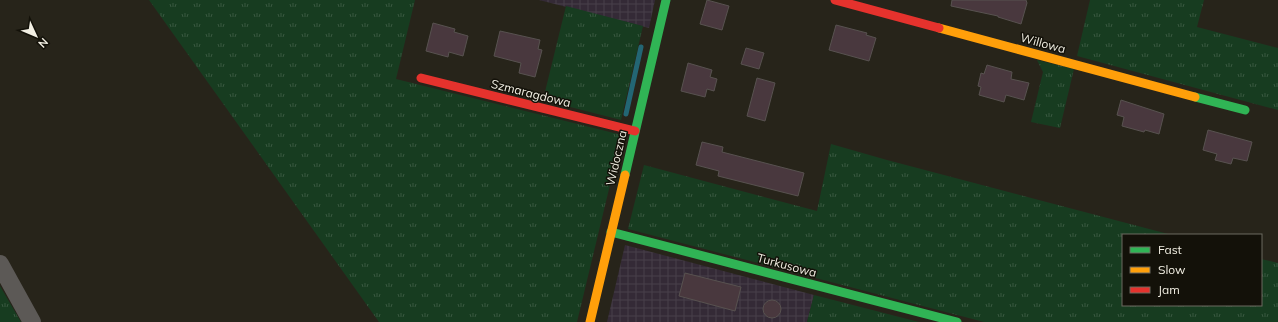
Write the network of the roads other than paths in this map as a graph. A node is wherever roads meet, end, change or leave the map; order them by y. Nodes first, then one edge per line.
1 (666, 0) edge
2 (835, 0) edge
3 (421, 78) dead end
4 (1245, 110) dead end
5 (635, 131) junction
6 (611, 232) junction
7 (0, 264) edge
8 (32, 322) edge
9 (590, 322) edge
10 (957, 322) edge

1 - 5 street, Widoczna
2 - 4 street, Willowa
3 - 5 street, Szmaragdowa
5 - 6 street, Widoczna
6 - 9 street, Widoczna
6 - 10 street, Turkusowa
7 - 8 street

